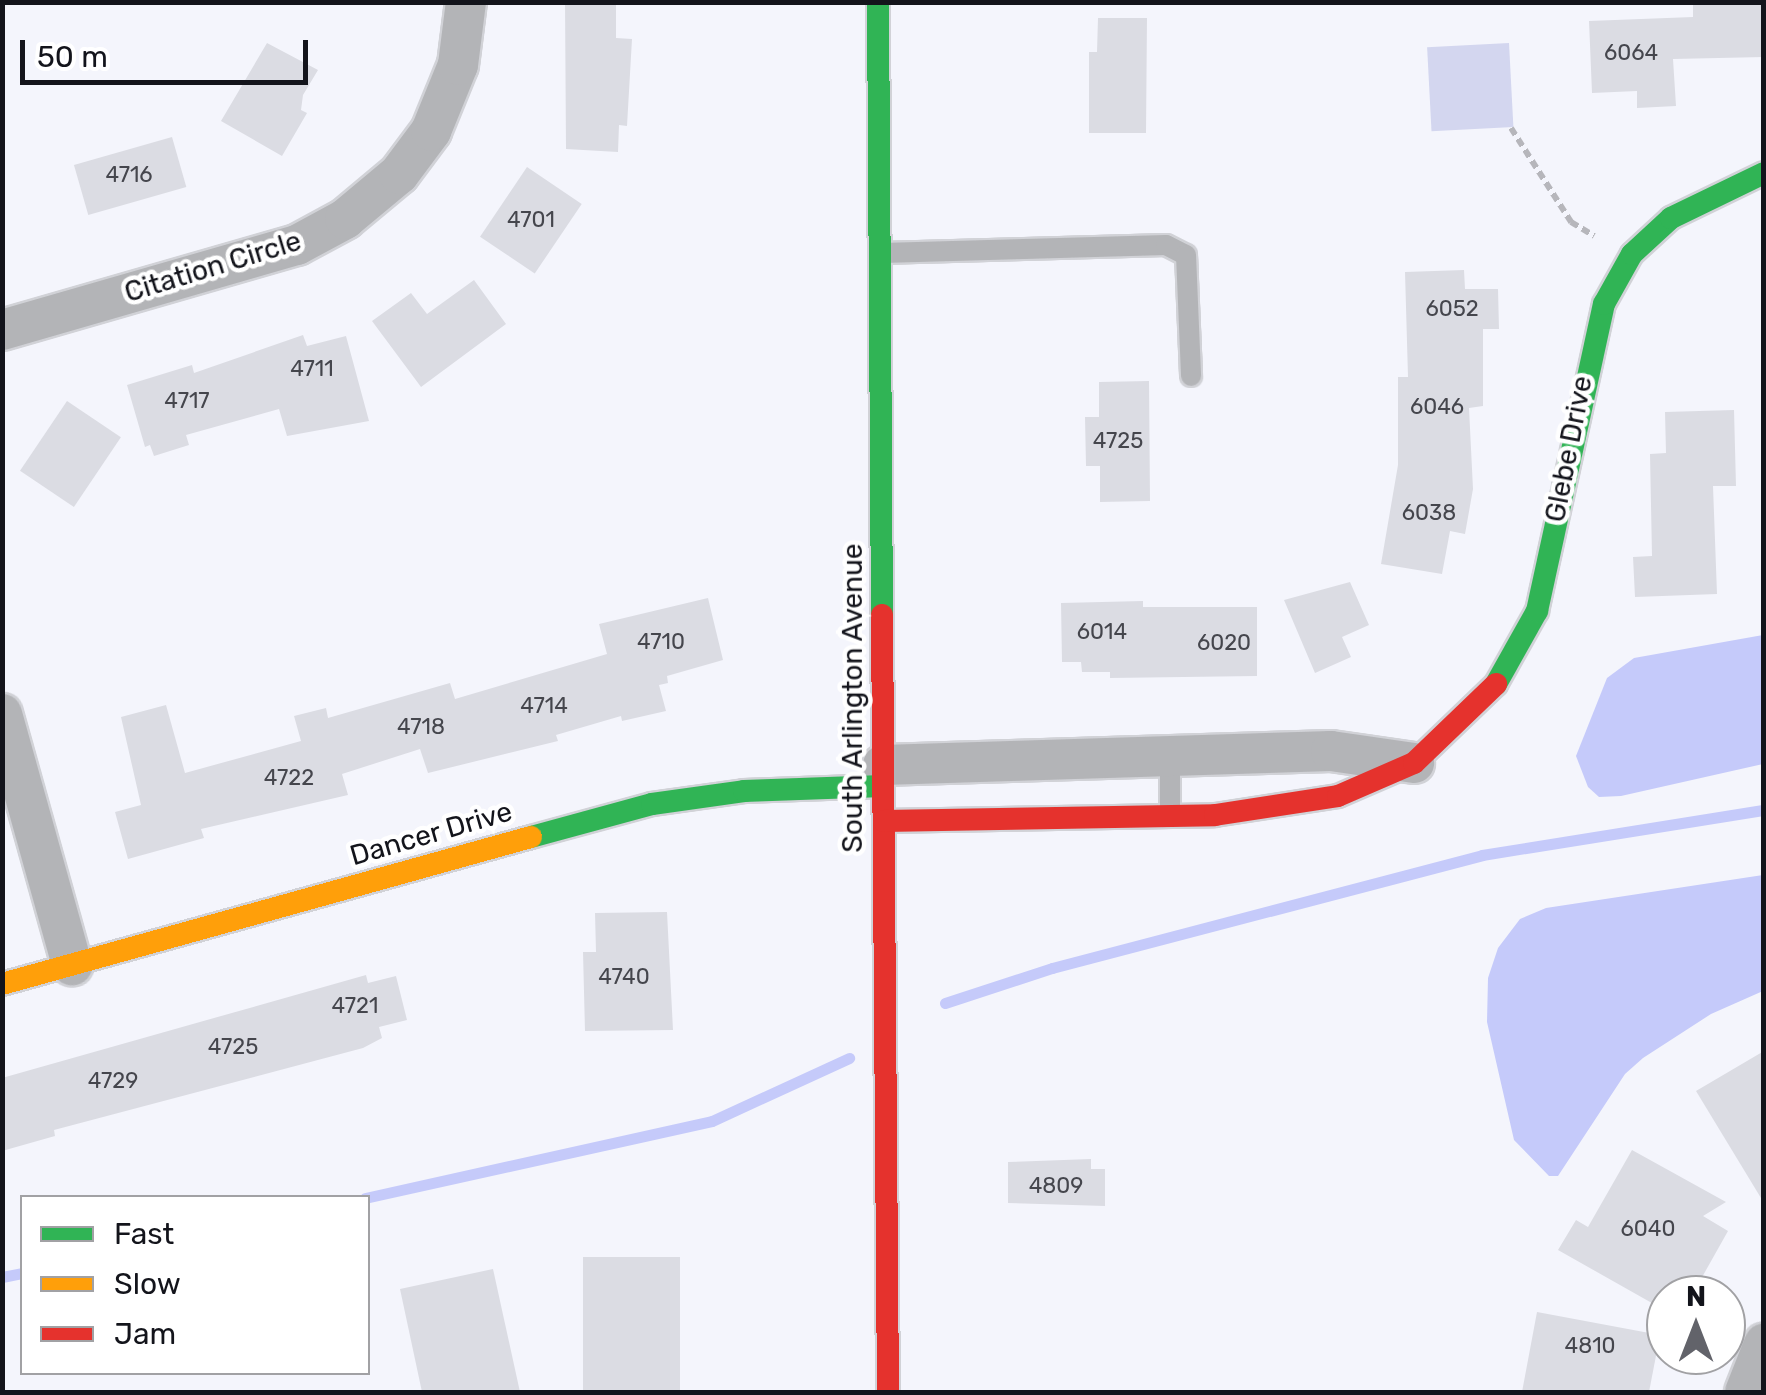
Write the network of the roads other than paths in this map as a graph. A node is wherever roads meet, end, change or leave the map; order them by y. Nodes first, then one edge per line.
1 (466, 2) edge
2 (878, 2) edge
3 (1764, 173) edge
4 (880, 253) junction
5 (2, 330) edge
6 (1191, 376) dead end
7 (2, 714) edge
8 (1170, 758) junction
9 (1414, 763) junction
10 (883, 775) junction
11 (1170, 816) junction
12 (884, 821) junction
13 (72, 965) junction
14 (2, 984) edge
15 (1764, 1344) edge
16 (888, 1392) edge
17 (1745, 1392) edge

1 - 5 street, Citation Circle
2 - 4 street, South Arlington Avenue
3 - 9 street, Glebe Drive
4 - 6 lane
4 - 10 street, South Arlington Avenue
7 - 13 street
8 - 9 street
8 - 10 street
8 - 11 lane
9 - 11 street, Glebe Drive
10 - 12 street, South Arlington Avenue
10 - 13 street, Dancer Drive
11 - 12 street, Glebe Drive
12 - 16 street, South Arlington Avenue
13 - 14 street, Dancer Drive
15 - 17 street

